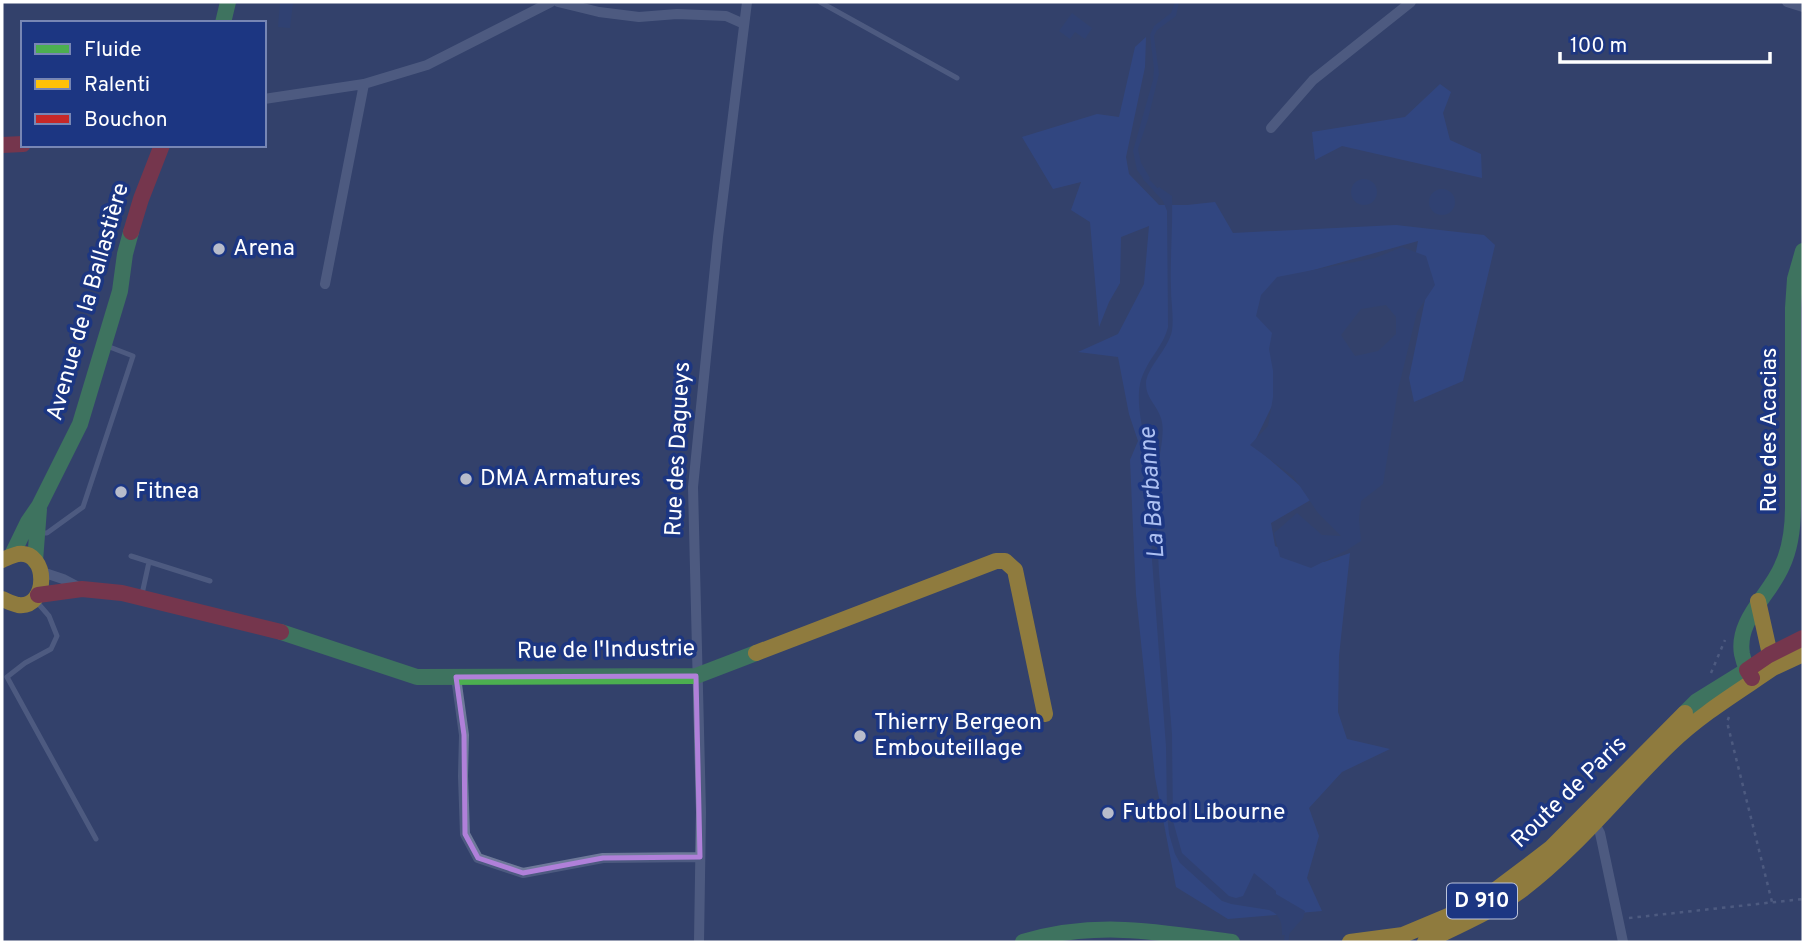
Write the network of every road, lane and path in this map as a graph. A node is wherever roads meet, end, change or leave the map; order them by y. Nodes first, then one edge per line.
1 (228, 2) edge
2 (551, 2) edge
3 (558, 2) edge
4 (747, 2) edge
5 (820, 2) edge
6 (1411, 2) edge
7 (1787, 2) edge
8 (1803, 7) edge
9 (223, 21) edge
10 (744, 24) junction
11 (957, 78) dead end
12 (364, 83) junction
13 (266, 99) edge
14 (1271, 128) dead end
15 (21, 144) edge
16 (2, 145) edge
17 (163, 147) edge
18 (1803, 251) edge
19 (325, 284) dead end
20 (104, 345) junction
21 (39, 506) junction
22 (36, 533) junction
23 (131, 556) dead end
24 (7, 558) edge
25 (149, 562) junction
26 (39, 567) junction
27 (210, 581) dead end
28 (82, 589) junction
29 (36, 597) junction
30 (141, 597) junction
31 (2, 600) edge
32 (1758, 601) junction
33 (1745, 626) junction
34 (1803, 638) edge
35 (1803, 654) edge
36 (1771, 661) junction
37 (1750, 675) junction
38 (696, 676) junction
39 (456, 677) junction
40 (1697, 701) junction
41 (1045, 714) dead end
42 (1731, 715) dead end
43 (1591, 818) junction
44 (96, 839) dead end
45 (700, 857) junction
46 (1803, 899) edge
47 (1772, 902) junction
48 (1619, 920) junction
49 (699, 942) edge
50 (1024, 942) edge
51 (1232, 942) edge
52 (1350, 942) edge
53 (1425, 942) edge
54 (1623, 942) edge

1 - 9 main road
2 - 12 street
3 - 10 street
4 - 10 street, Rue des Dagueys
5 - 11 lane
6 - 14 street
7 - 8 street
10 - 38 street, Rue des Dagueys
12 - 13 street
12 - 19 street
15 - 16 main road
17 - 20 main road, Avenue de la Ballastière
18 - 32 main road, Rue des Acacias
20 - 21 main road, Avenue de la Ballastière
20 - 22 lane
21 - 22 main road, Avenue de la Ballastière
21 - 24 main road, Avenue de la Ballastière
22 - 26 main road, Avenue de la Ballastière
23 - 25 lane
24 - 26 main road
25 - 27 lane
25 - 30 lane
26 - 28 street, Rue de l'Industrie
26 - 29 main road, Avenue de la Ballastière
28 - 29 main road, Rue de l'Industrie
28 - 30 main road, Rue de l'Industrie
29 - 31 main road, Rue de l'Industrie
29 - 44 lane
30 - 39 main road, Rue de l'Industrie
32 - 33 main road, Rue des Acacias
32 - 36 main road
33 - 37 main road, Rue des Acacias
33 - 40 path
34 - 36 main road, Route de Paris / D 910
35 - 36 main road, Route de Paris / D 910
36 - 37 main road, Route de Paris / D 910
37 - 40 main road, Route de Paris / D 910
37 - 43 main road, Route de Paris / D 910
38 - 39 main road, Rue de l'Industrie
38 - 41 main road, Rue de l'Industrie
38 - 45 street, Rue des Dagueys
39 - 45 street
40 - 43 main road, Route de Paris / D 910
42 - 47 path
43 - 48 street
43 - 52 main road, Route de Paris / D 910
43 - 53 main road, Route de Paris / D 910
45 - 49 street, Rue des Dagueys
46 - 47 path
47 - 48 path
48 - 54 street
50 - 51 main road

